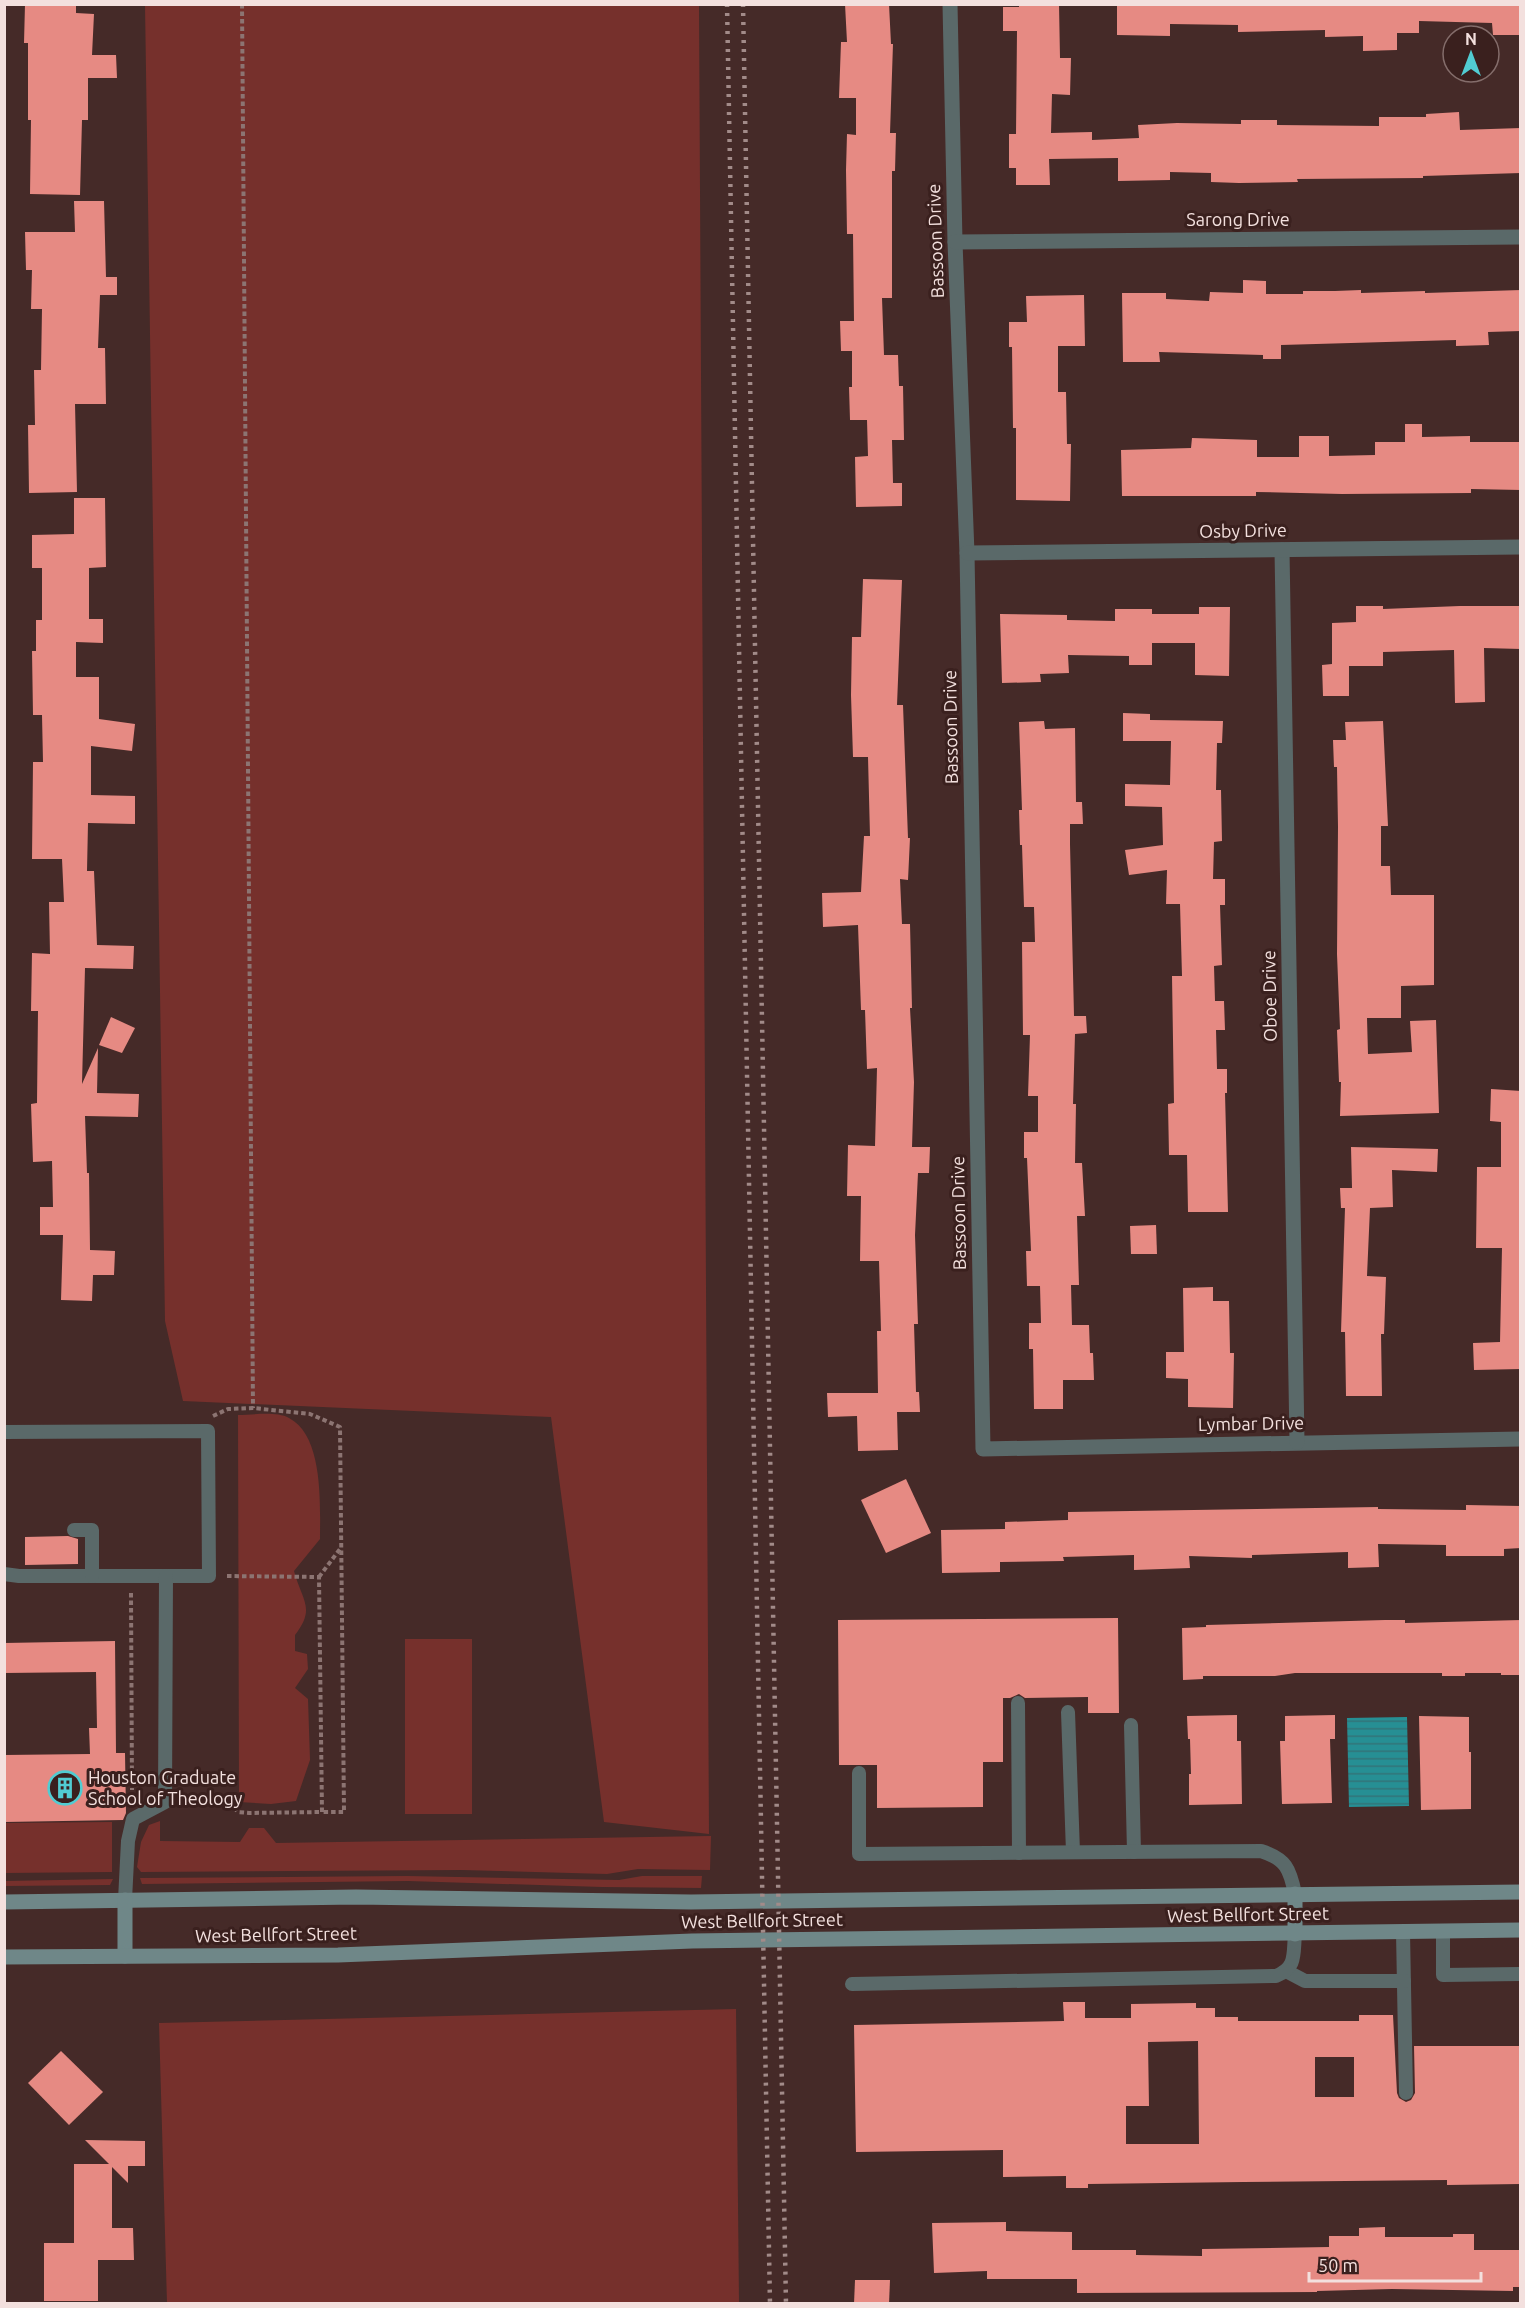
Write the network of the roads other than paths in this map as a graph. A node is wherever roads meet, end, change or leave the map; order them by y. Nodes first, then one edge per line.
1 (950, 4) edge
2 (1521, 237) edge
3 (955, 242) junction
4 (1521, 547) edge
5 (1282, 550) junction
6 (967, 553) junction
7 (4, 1432) edge
8 (1521, 1439) edge
9 (1297, 1442) junction
10 (983, 1449) joint
11 (74, 1530) dead end
12 (4, 1574) edge
13 (92, 1576) junction
14 (166, 1576) junction
15 (1018, 1703) dead end
16 (1068, 1712) dead end
17 (1131, 1725) dead end
18 (859, 1773) dead end
19 (1072, 1852) junction
20 (1134, 1852) junction
21 (1019, 1853) junction
22 (1521, 1892) edge
23 (1294, 1894) junction
24 (125, 1900) junction
25 (4, 1902) edge
26 (1521, 1930) edge
27 (1443, 1931) junction
28 (1403, 1932) junction
29 (1294, 1934) junction
30 (125, 1956) junction
31 (4, 1957) edge
32 (1288, 1971) junction
33 (1521, 1974) edge
34 (1404, 1981) junction
35 (852, 1984) dead end
36 (1406, 2093) dead end

1 - 3 street, Bassoon Drive
2 - 3 street, Sarong Drive
3 - 6 street, Bassoon Drive
4 - 5 street, Osby Drive
5 - 6 street, Osby Drive
5 - 9 street, Oboe Drive
6 - 10 street, Bassoon Drive
7 - 14 lane
8 - 9 street, Lymbar Drive
9 - 10 street, Lymbar Drive
11 - 13 lane
12 - 13 lane
13 - 14 lane
14 - 24 lane
15 - 21 lane
16 - 19 lane
17 - 20 lane
18 - 21 lane
19 - 20 lane
19 - 21 lane
20 - 23 lane
22 - 23 main road, West Bellfort Street
23 - 24 main road, West Bellfort Street
23 - 29 main road
24 - 25 main road, West Bellfort Street
24 - 30 main road
26 - 27 main road, West Bellfort Street
27 - 28 main road, West Bellfort Street
27 - 33 lane
28 - 29 main road, West Bellfort Street
28 - 34 lane
29 - 30 main road, West Bellfort Street
29 - 32 lane
30 - 31 main road, West Bellfort Street
32 - 34 lane
32 - 35 lane
34 - 36 lane

